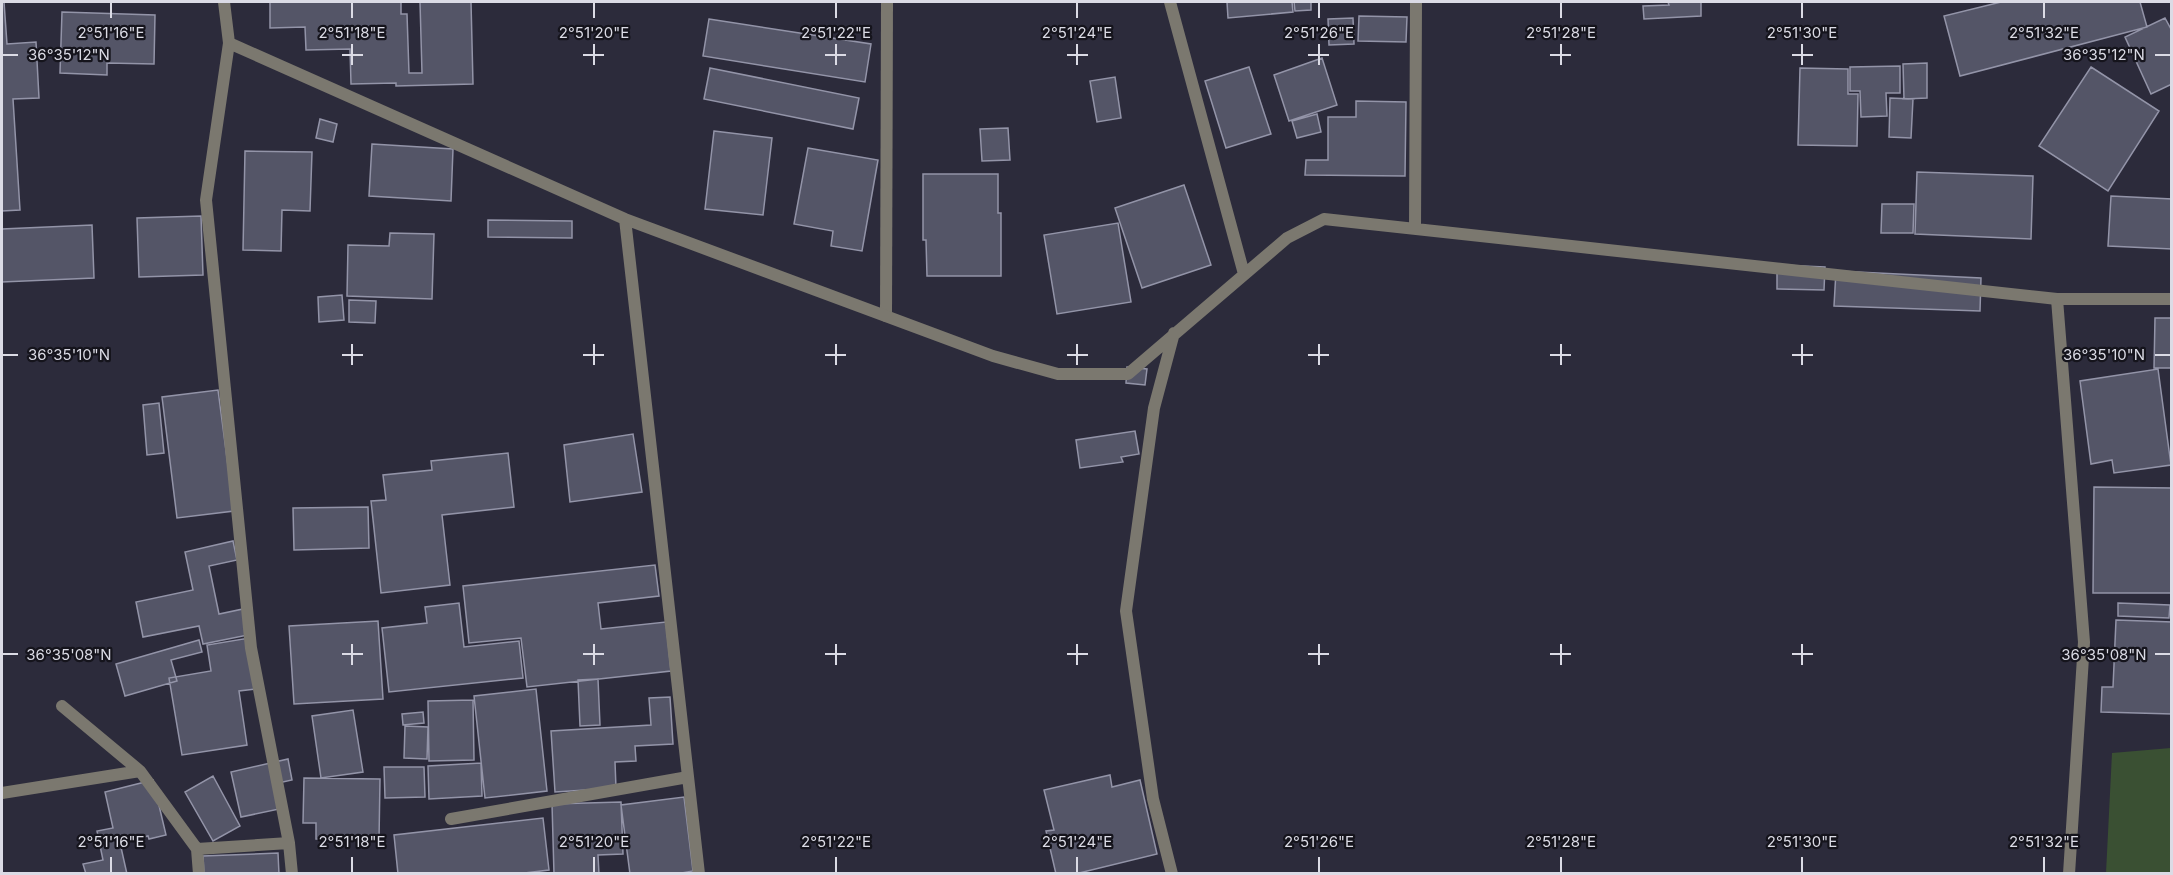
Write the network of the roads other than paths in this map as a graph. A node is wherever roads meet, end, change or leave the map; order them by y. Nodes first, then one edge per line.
1 (224, 2) edge
2 (887, 2) edge
3 (1170, 2) edge
4 (1416, 2) edge
5 (229, 43) junction
6 (625, 219) junction
7 (1414, 230) junction
8 (1244, 274) junction
9 (2057, 298) junction
10 (2172, 299) edge
11 (886, 316) junction
12 (1174, 333) junction
13 (62, 706) dead end
14 (140, 771) junction
15 (688, 777) junction
16 (2, 793) edge
17 (452, 819) dead end
18 (289, 843) junction
19 (197, 849) junction
20 (200, 873) edge
21 (292, 873) edge
22 (699, 873) edge
23 (1172, 873) edge
24 (2069, 873) edge

1 - 5 street
2 - 11 street
3 - 8 street
4 - 7 street
5 - 6 street
5 - 18 street
6 - 11 street
6 - 15 street
7 - 8 street
7 - 9 street
8 - 12 street
9 - 10 street
9 - 24 street
11 - 12 street
12 - 23 street
13 - 14 street
14 - 16 street
14 - 19 street
15 - 17 street
15 - 22 street
18 - 19 street
18 - 21 street
19 - 20 street

